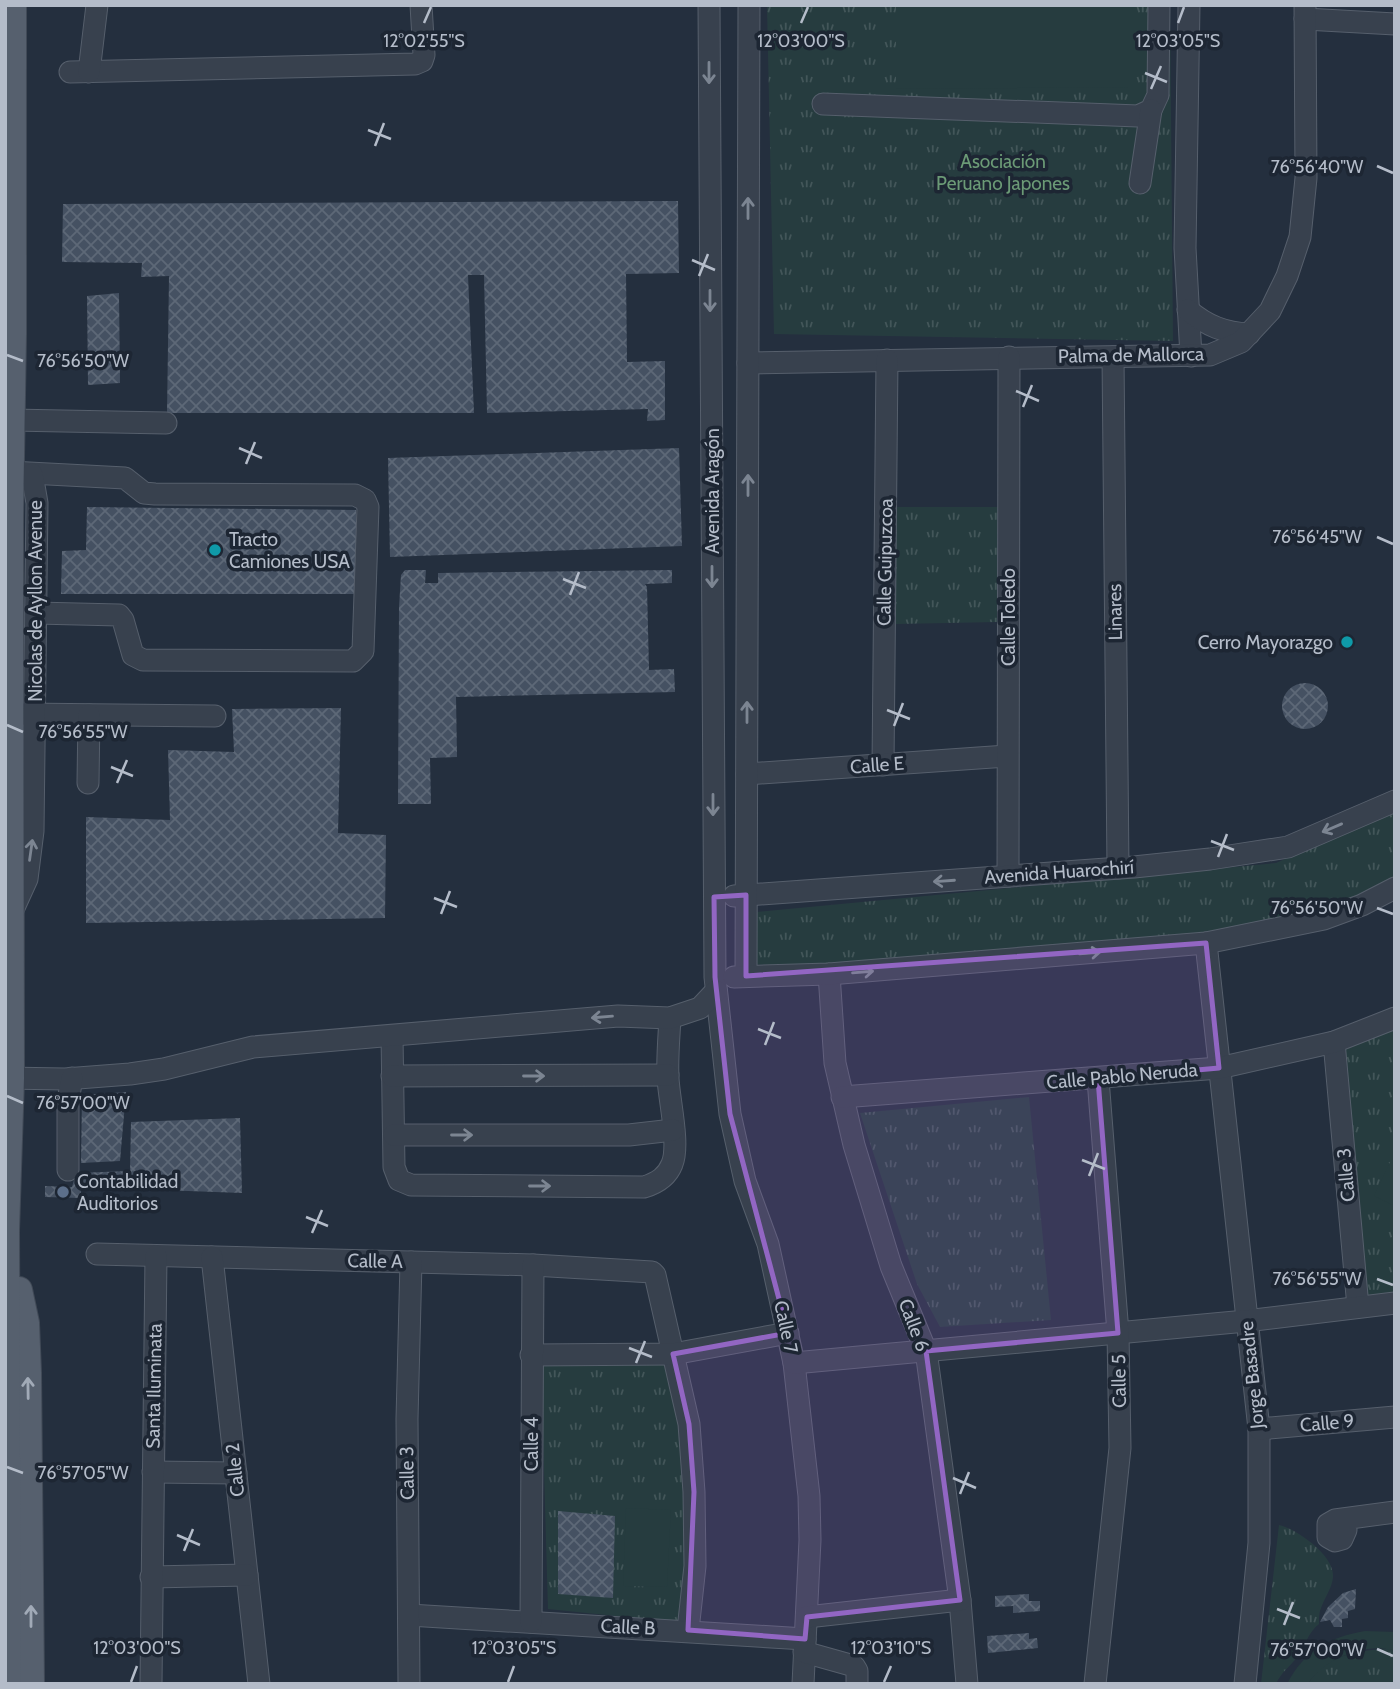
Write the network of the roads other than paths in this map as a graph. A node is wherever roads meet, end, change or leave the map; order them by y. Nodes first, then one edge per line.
1 (13, 5) edge
2 (97, 5) edge
3 (421, 5) edge
4 (709, 5) edge
5 (749, 5) edge
6 (1159, 5) edge
7 (1189, 5) edge
8 (1305, 12) edge
9 (1395, 23) edge
10 (823, 104) dead end
11 (1151, 110) junction
12 (1140, 183) dead end
13 (1188, 310) junction
14 (1249, 334) junction
15 (1191, 356) junction
16 (1009, 357) junction
17 (1113, 357) junction
18 (887, 360) junction
19 (748, 363) junction
20 (11, 420) junction
21 (166, 423) dead end
22 (21, 473) junction
23 (8, 519) edge
24 (36, 613) junction
25 (22, 714) junction
26 (89, 715) junction
27 (215, 716) dead end
28 (1007, 756) junction
29 (883, 765) junction
30 (8, 771) edge
31 (747, 774) junction
32 (88, 783) dead end
33 (1395, 801) edge
34 (1118, 868) junction
35 (1008, 876) junction
36 (1395, 888) edge
37 (746, 895) junction
38 (714, 897) junction
39 (11, 915) junction
40 (1206, 943) junction
41 (829, 974) junction
42 (746, 976) junction
43 (8, 977) edge
44 (715, 984) junction
45 (670, 1017) junction
46 (1395, 1018) edge
47 (8, 1034) edge
48 (391, 1036) junction
49 (1334, 1042) junction
50 (1219, 1068) junction
51 (668, 1075) junction
52 (392, 1076) junction
53 (8, 1078) edge
54 (72, 1078) junction
55 (1098, 1079) junction
56 (842, 1097) junction
57 (673, 1130) junction
58 (394, 1135) junction
59 (68, 1170) dead end
60 (6, 1230) edge
61 (97, 1254) dead end
62 (156, 1256) junction
63 (212, 1257) junction
64 (411, 1262) junction
65 (533, 1265) junction
66 (1395, 1303) edge
67 (1358, 1307) junction
68 (1247, 1321) junction
69 (1118, 1333) junction
70 (788, 1334) junction
71 (926, 1351) junction
72 (673, 1354) junction
73 (531, 1355) junction
74 (794, 1363) junction
75 (1395, 1417) edge
76 (1259, 1429) junction
77 (153, 1472) junction
78 (236, 1473) junction
79 (14, 1508) edge
80 (1395, 1512) edge
81 (1345, 1519) dead end
82 (247, 1575) junction
83 (151, 1577) junction
84 (960, 1600) junction
85 (409, 1615) junction
86 (807, 1617) junction
87 (531, 1622) junction
88 (688, 1630) junction
89 (805, 1645) junction
90 (8, 1684) edge
91 (31, 1684) edge
92 (151, 1684) edge
93 (259, 1684) edge
94 (409, 1684) edge
95 (803, 1684) edge
96 (857, 1684) edge
97 (967, 1684) edge
98 (1095, 1684) edge
99 (1245, 1684) edge

1 - 20 main road, Nicolas de Ayllon Avenue
2 - 3 street
4 -> 38 street, Avenida Aragón
19 -> 5 street, Avenida Aragón
6 - 11 street
7 - 13 street
8 - 9 street
8 - 14 street, Palma de Mallorca
10 - 11 street
11 - 12 street
13 - 14 street
13 - 15 street
14 - 15 street, Palma de Mallorca
15 - 17 street, Palma de Mallorca
16 - 17 street, Palma de Mallorca
16 - 18 street, Palma de Mallorca
16 - 28 street, Calle Toledo
17 - 34 street, Linares
18 - 19 street, Palma de Mallorca
18 - 29 street, Calle Guipuzcoa
31 -> 19 street, Avenida Aragón
20 - 21 street
20 - 22 main road, Nicolas de Ayllon Avenue
22 - 23 main road, Nicolas de Ayllon Avenue
22 - 24 street, Nicolas de Ayllon Avenue
22 - 24 street
23 - 25 main road, Nicolas de Ayllon Avenue
24 - 25 street, Nicolas de Ayllon Avenue
25 - 26 street
25 - 30 main road, Nicolas de Ayllon Avenue
39 -> 25 street, Nicolas de Ayllon Avenue
26 - 27 street
26 - 32 street
28 - 29 street, Calle E
28 - 35 street, Calle Toledo
29 - 31 street, Calle E
30 - 39 main road, Nicolas de Ayllon Avenue
31 - 37 street, Avenida Aragón
33 -> 34 street, Avenida Huarochirí
34 - 35 street, Avenida Huarochirí
35 -> 37 street, Avenida Huarochirí
36 - 40 street
37 - 38 street, Avenida Huarochirí
37 - 42 street, Avenida Aragón
38 - 44 street, Avenida Aragón
39 - 43 main road, Nicolas de Ayllon Avenue
41 -> 40 street
40 - 50 street, Jorge Basadre
41 - 42 street
41 - 56 street, Calle 6
42 - 44 street
43 - 47 main road, Nicolas de Ayllon Avenue
44 - 45 street
44 - 70 street, Calle 7
45 -> 48 street
45 - 51 street
46 - 49 street, Calle Pablo Neruda
47 - 53 main road, Nicolas de Ayllon Avenue
48 - 52 street
48 - 54 street
49 - 50 street, Calle Pablo Neruda
49 - 67 street, Calle 3
50 - 55 street, Calle Pablo Neruda
50 - 68 street, Jorge Basadre
52 -> 51 street
51 - 57 street
52 - 58 street
53 - 54 street
53 - 60 main road, Nicolas de Ayllon Avenue
54 - 59 street
55 - 56 street, Calle Pablo Neruda
55 - 69 street, Calle 5
56 - 71 street, Calle 6
58 -> 57 street
58 -> 57 street
79 -> 60 main road, Nicolas de Ayllon Avenue
61 - 62 street, Calle A
62 - 63 street, Calle A
62 - 77 street, Santa Iluminata
63 - 64 street, Calle A
63 - 78 street, Calle 2
64 - 65 street, Calle A
64 - 85 street, Calle 3
65 - 72 street, Calle A
65 - 73 street, Calle 4
66 - 67 street
67 - 68 street
68 - 69 street
68 - 76 street, Jorge Basadre
69 - 71 street
69 - 98 street, Calle 5
70 - 72 street
70 - 74 street, Calle 7
71 - 74 street
71 - 84 street, Calle 6
72 - 73 street
72 - 88 street
73 - 87 street, Calle 4
74 - 86 street, Calle 7
75 - 76 street, Calle 9
76 - 99 street, Jorge Basadre
77 - 78 street
77 - 83 street, Santa Iluminata
78 - 82 street, Calle 2
79 - 90 main road, Nicolas de Ayllon Avenue
91 -> 79 main road
80 - 81 street
82 - 83 street
82 - 93 street, Calle 2
83 - 92 street, Santa Iluminata
84 - 86 street
84 - 97 street, Calle 6
85 - 87 street, Calle B
85 - 94 street, Calle 3
86 - 89 street, Calle 7
87 - 88 street, Calle B
88 - 89 street, Calle B
89 - 95 street, Calle 7
89 - 96 street, Calle B

